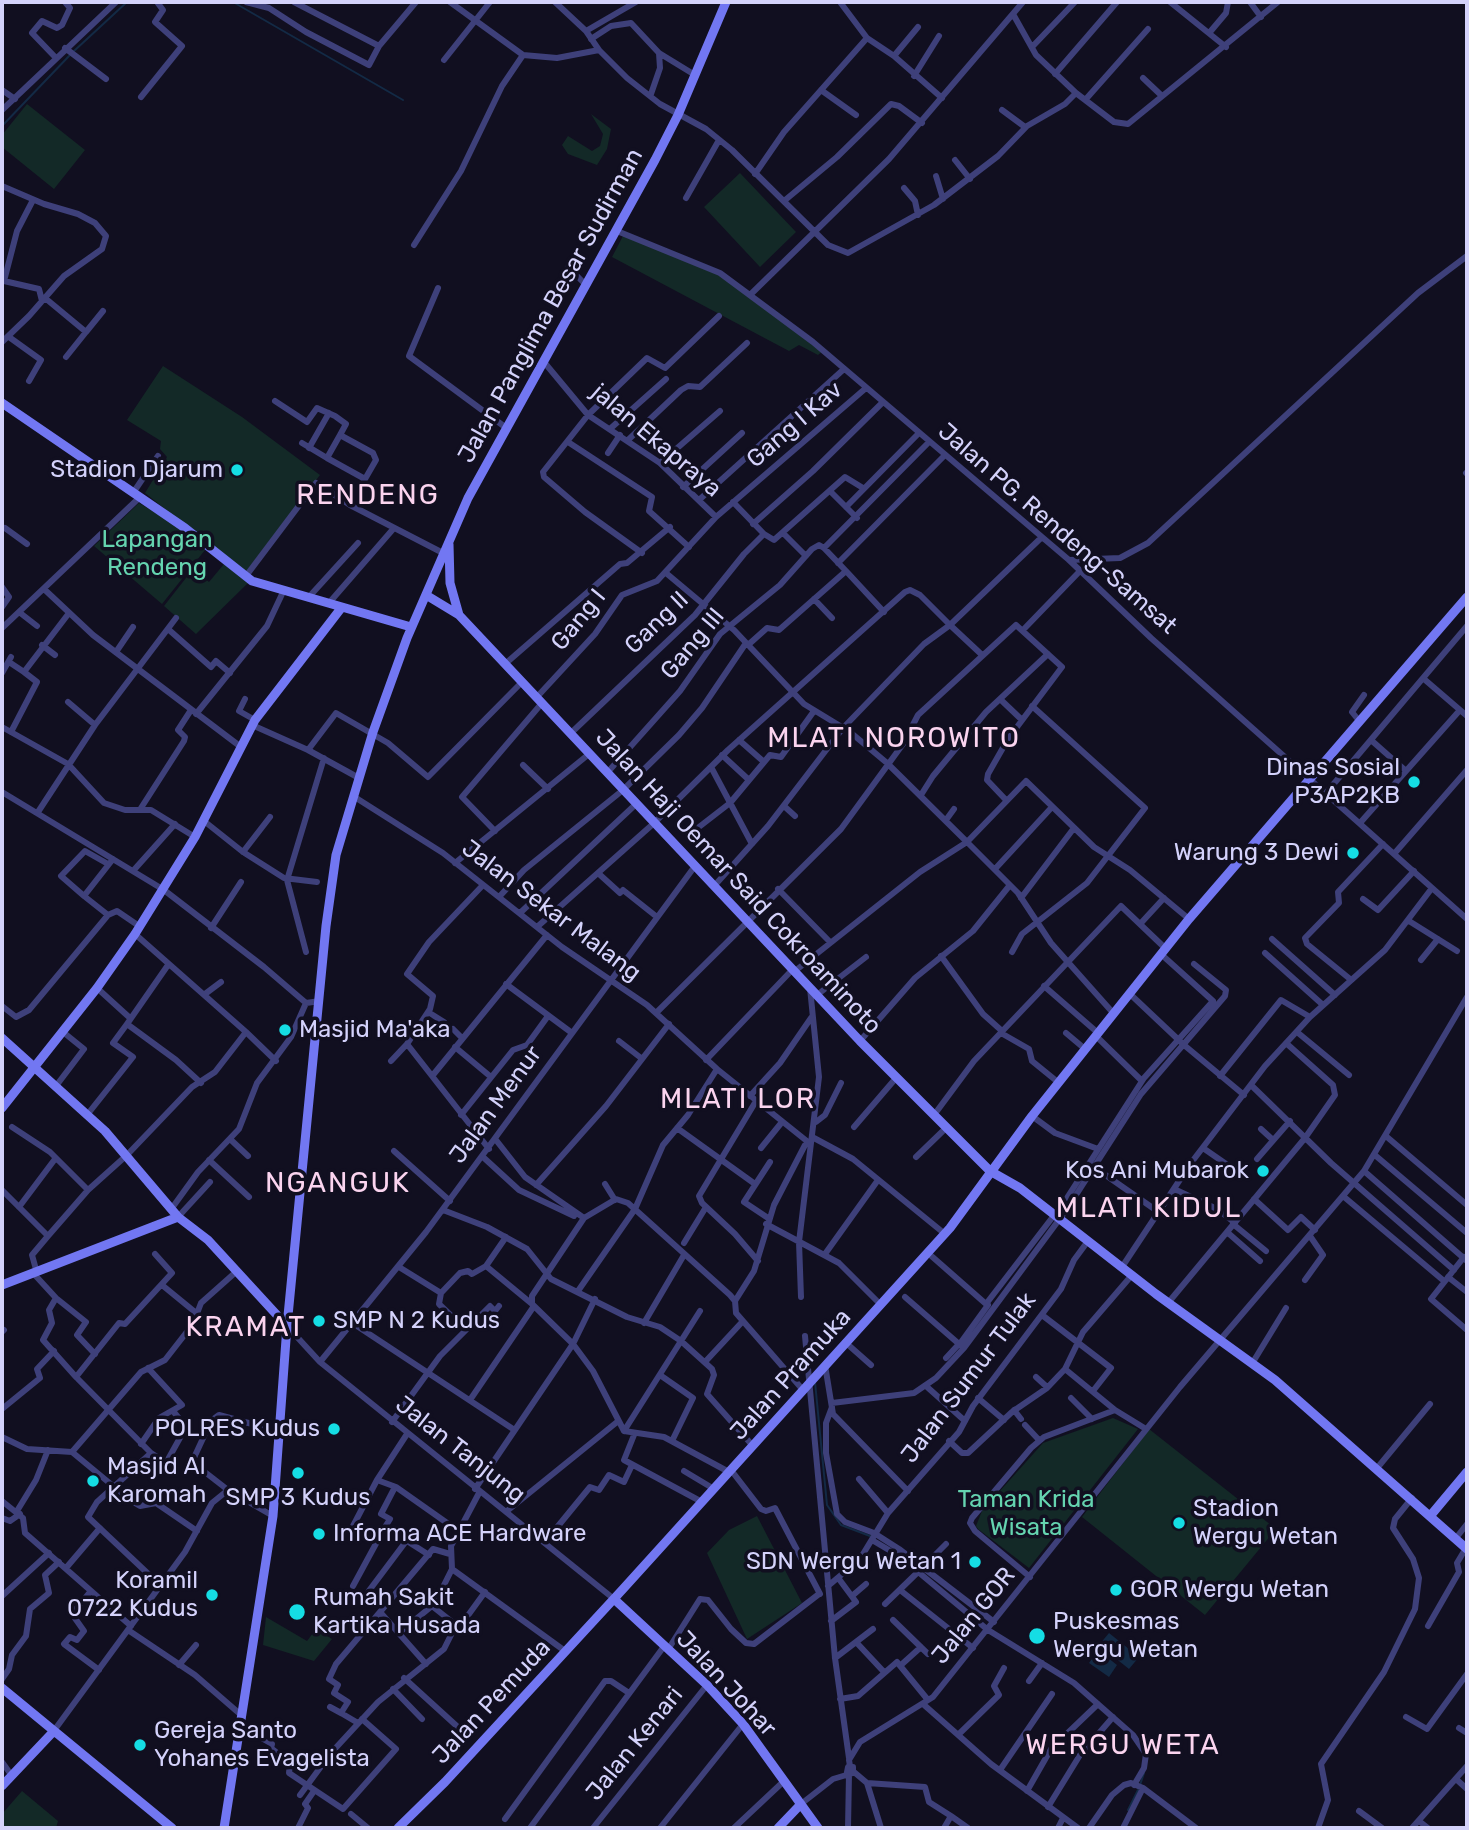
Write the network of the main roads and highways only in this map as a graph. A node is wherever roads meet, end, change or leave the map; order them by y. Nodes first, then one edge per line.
1 (726, 2) edge
2 (2, 403) edge
3 (449, 539) junction
4 (425, 596) junction
5 (1465, 606) edge
6 (342, 607) junction
7 (459, 615) junction
8 (411, 627) junction
9 (2, 1039) edge
10 (35, 1067) junction
11 (2, 1108) edge
12 (989, 1170) junction
13 (178, 1217) junction
14 (2, 1285) edge
15 (287, 1326) junction
16 (1467, 1472) edge
17 (1431, 1515) junction
18 (1467, 1548) edge
19 (614, 1599) junction
20 (2, 1688) edge
21 (53, 1732) junction
22 (2, 1786) edge
23 (801, 1804) junction
24 (172, 1828) edge
25 (224, 1828) edge
26 (398, 1828) edge
27 (778, 1828) edge
28 (818, 1828) edge

1 - 3 main road, Jalan Panglima Besar Sudirman
2 - 6 main road
3 - 4 main road, Jalan Panglima Besar Sudirman
3 - 7 main road
4 - 7 main road
4 - 8 main road, Jalan Panglima Besar Sudirman
5 - 12 main road, Jalan Pramuka
6 - 8 main road
6 - 10 main road
7 - 12 main road, Jalan Haji Oemar Said Cokroaminoto
8 - 15 main road, Jalan Panglima Besar Sudirman
9 - 10 main road
10 - 11 main road
10 - 13 main road
12 - 17 main road, Jalan Haji Oemar Said Cokroaminoto
12 - 19 main road, Jalan Pramuka
13 - 14 main road
13 - 15 main road
15 - 25 main road, Jalan Panglima Besar Sudirman
16 - 17 main road
17 - 18 main road, Jalan Haji Oemar Said Cokroaminoto
19 - 23 main road, Jalan Johar
19 - 26 main road, Jalan Pemuda
20 - 21 main road
21 - 22 main road
21 - 24 main road
23 - 27 main road
23 - 28 main road, Jalan Johar

